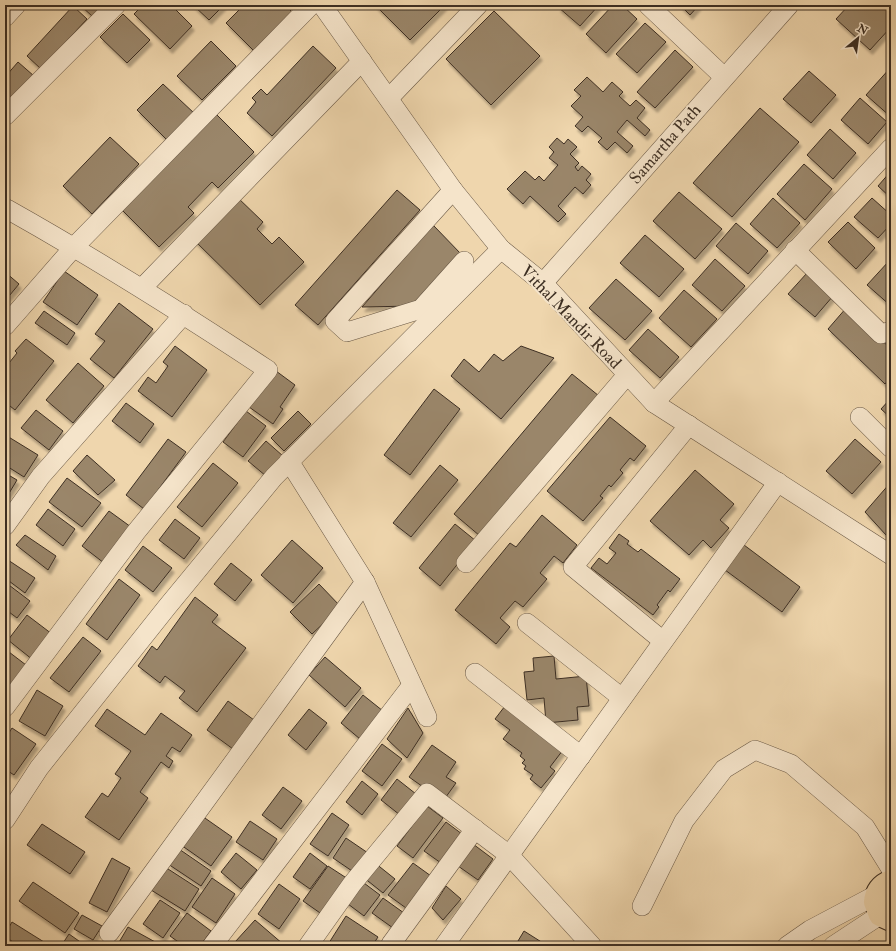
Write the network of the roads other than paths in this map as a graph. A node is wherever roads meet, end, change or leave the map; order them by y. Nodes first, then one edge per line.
1 (16, 5) edge
2 (116, 5) edge
3 (311, 5) edge
4 (322, 5) edge
5 (478, 5) edge
6 (648, 5) edge
7 (789, 5) edge
8 (5, 17) edge
9 (362, 61) junction
10 (724, 77) junction
11 (388, 98) junction
12 (5, 116) edge
13 (891, 148) edge
14 (454, 190) junction
15 (7, 209) dead end
16 (74, 247) junction
17 (501, 249) junction
18 (796, 250) junction
19 (464, 261) dead end
20 (543, 283) junction
21 (142, 288) junction
22 (184, 314) junction
23 (5, 326) edge
24 (891, 331) edge
25 (627, 375) junction
26 (654, 403) junction
27 (860, 417) dead end
28 (689, 426) junction
29 (891, 448) edge
30 (288, 461) junction
31 (778, 482) junction
32 (5, 526) edge
33 (891, 555) edge
34 (466, 563) dead end
35 (365, 582) junction
36 (526, 623) dead end
37 (663, 641) junction
38 (475, 673) dead end
39 (412, 685) junction
40 (622, 698) junction
41 (5, 707) edge
42 (427, 717) dead end
43 (581, 756) junction
44 (5, 820) edge
45 (475, 829) junction
46 (510, 855) junction
47 (891, 869) edge
48 (642, 906) dead end
49 (886, 910) edge
50 (109, 933) dead end
51 (391, 944) dead end
52 (212, 946) edge
53 (308, 946) edge
54 (444, 946) edge
55 (592, 946) edge
56 (787, 946) edge
57 (833, 946) edge

1 - 8 street
2 - 12 street
3 - 16 street
4 - 9 street, Vithal Mandir Road
5 - 11 street
6 - 10 street
7 - 10 street, Samartha Path
9 - 11 street, Vithal Mandir Road
9 - 21 street
10 - 20 street, Samartha Path
11 - 14 street, Vithal Mandir Road
13 - 18 street
14 - 17 street, Vithal Mandir Road
14 - 19 street
15 - 16 street
16 - 21 street
16 - 23 street
17 - 20 street, Vithal Mandir Road
17 - 30 street
18 - 24 street
18 - 26 street
20 - 25 street, Vithal Mandir Road
21 - 22 street
22 - 32 street
22 - 41 street
25 - 26 street, Vithal Mandir Road
25 - 34 street
26 - 28 street, Vithal Mandir Road
27 - 29 street
28 - 31 street, Vithal Mandir Road
28 - 37 street
30 - 35 street
30 - 44 street
31 - 33 street, Vithal Mandir Road
31 - 37 street
35 - 39 street
35 - 50 street
36 - 40 street
37 - 40 street
38 - 43 street
39 - 42 street
39 - 52 street
40 - 43 street
43 - 46 street
45 - 46 street
45 - 51 street
45 - 53 street
46 - 54 street
46 - 55 street
47 - 48 street
49 - 56 street
49 - 57 street

